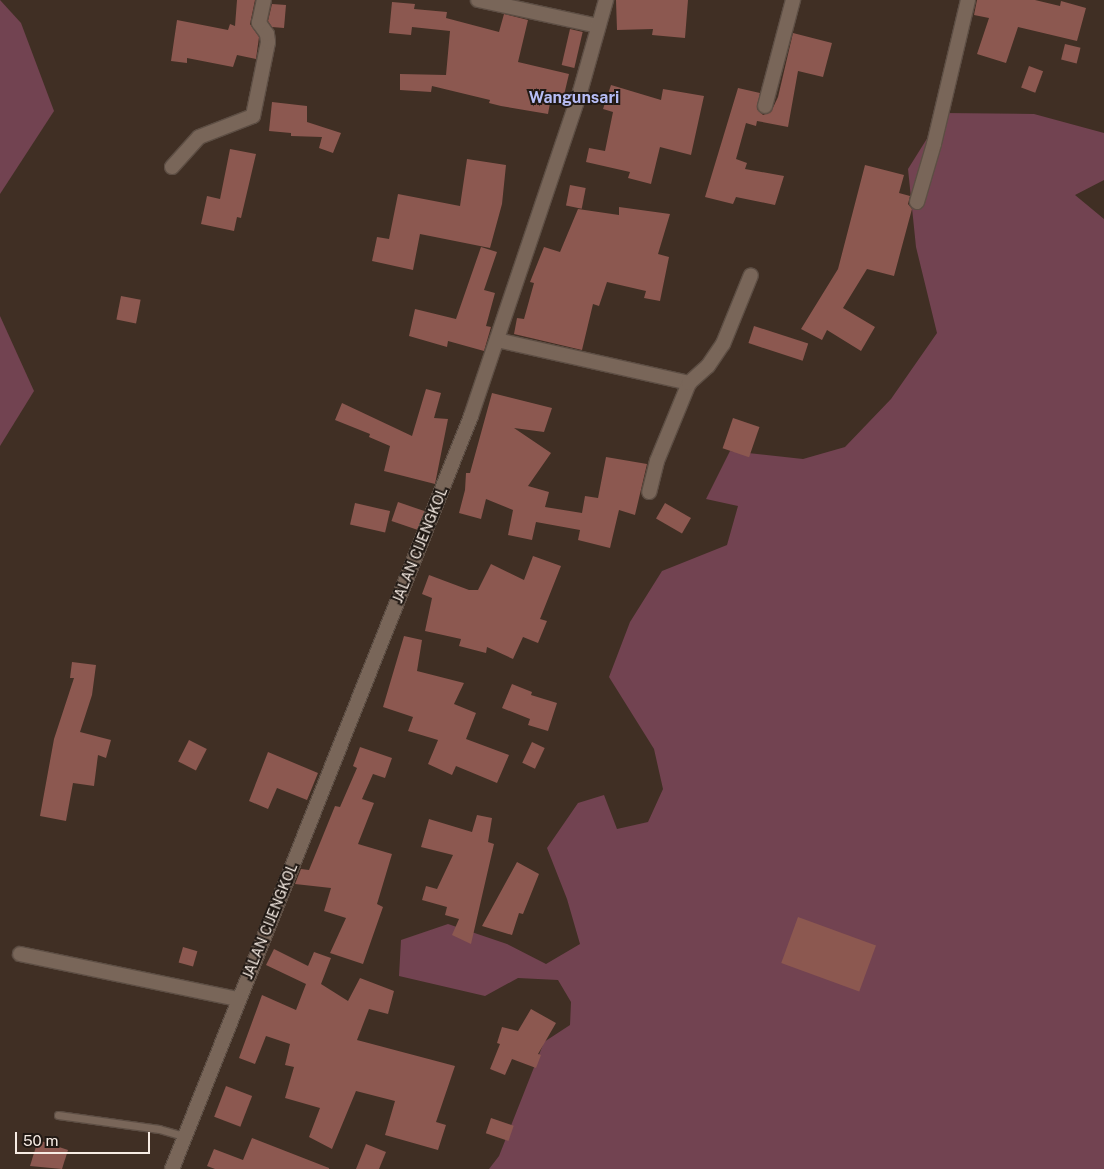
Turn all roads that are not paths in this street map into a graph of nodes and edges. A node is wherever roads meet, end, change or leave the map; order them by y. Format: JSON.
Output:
{"nodes":[{"id":1,"x":264,"y":0,"type":"edge"},
{"id":2,"x":478,"y":0,"type":"edge"},
{"id":3,"x":606,"y":0,"type":"edge"},
{"id":4,"x":792,"y":0,"type":"edge"},
{"id":5,"x":968,"y":0,"type":"edge"},
{"id":6,"x":598,"y":26,"type":"junction"},
{"id":7,"x":765,"y":106,"type":"dead end"},
{"id":8,"x":172,"y":166,"type":"dead end"},
{"id":9,"x":917,"y":202,"type":"dead end"},
{"id":10,"x":750,"y":275,"type":"dead end"},
{"id":11,"x":497,"y":340,"type":"junction"},
{"id":12,"x":688,"y":383,"type":"junction"},
{"id":13,"x":649,"y":492,"type":"dead end"},
{"id":14,"x":20,"y":954,"type":"dead end"},
{"id":15,"x":238,"y":999,"type":"junction"},
{"id":16,"x":58,"y":1115,"type":"dead end"},
{"id":17,"x":183,"y":1136,"type":"junction"},
{"id":18,"x":172,"y":1169,"type":"edge"}],
"edges":[{"from":1,"to":8,"type":"street"},
{"from":2,"to":6,"type":"street"},
{"from":3,"to":6,"type":"street","name":"JALAN CIJENGKOL"},
{"from":4,"to":7,"type":"street"},
{"from":5,"to":9,"type":"street"},
{"from":6,"to":11,"type":"street","name":"JALAN CIJENGKOL"},
{"from":10,"to":12,"type":"street"},
{"from":11,"to":12,"type":"street"},
{"from":11,"to":15,"type":"street","name":"JALAN CIJENGKOL"},
{"from":12,"to":13,"type":"street"},
{"from":14,"to":15,"type":"street"},
{"from":15,"to":17,"type":"street","name":"JALAN CIJENGKOL"},
{"from":16,"to":17,"type":"lane"},
{"from":17,"to":18,"type":"street","name":"JALAN CIJENGKOL"}]}
